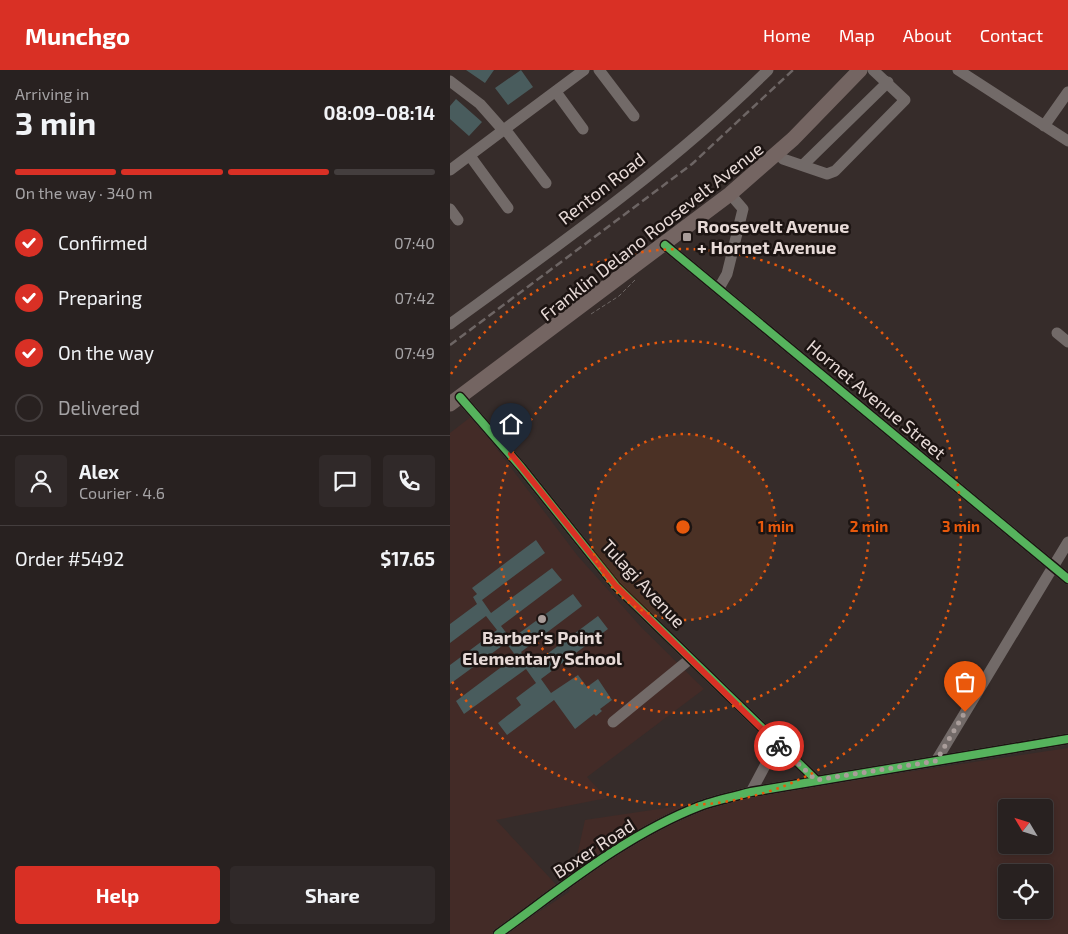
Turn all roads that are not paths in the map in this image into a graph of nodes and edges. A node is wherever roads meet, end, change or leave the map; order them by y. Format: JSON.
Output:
{"nodes":[{"id":1,"x":584,"y":70,"type":"edge"},
{"id":2,"x":599,"y":70,"type":"edge"},
{"id":3,"x":768,"y":70,"type":"edge"},
{"id":4,"x":860,"y":70,"type":"edge"},
{"id":5,"x":874,"y":70,"type":"edge"},
{"id":6,"x":958,"y":70,"type":"edge"},
{"id":7,"x":450,"y":81,"type":"edge"},
{"id":8,"x":888,"y":82,"type":"junction"},
{"id":9,"x":556,"y":92,"type":"junction"},
{"id":10,"x":1068,"y":92,"type":"edge"},
{"id":11,"x":634,"y":116,"type":"dead end"},
{"id":12,"x":1044,"y":126,"type":"junction"},
{"id":13,"x":504,"y":129,"type":"junction"},
{"id":14,"x":583,"y":129,"type":"dead end"},
{"id":15,"x":1068,"y":141,"type":"edge"},
{"id":16,"x":778,"y":153,"type":"junction"},
{"id":17,"x":470,"y":156,"type":"junction"},
{"id":18,"x":803,"y":165,"type":"junction"},
{"id":19,"x":450,"y":170,"type":"edge"},
{"id":20,"x":546,"y":182,"type":"dead end"},
{"id":21,"x":730,"y":194,"type":"junction"},
{"id":22,"x":508,"y":208,"type":"dead end"},
{"id":23,"x":450,"y":209,"type":"edge"},
{"id":24,"x":458,"y":220,"type":"dead end"},
{"id":25,"x":665,"y":245,"type":"junction"},
{"id":26,"x":719,"y":288,"type":"junction"},
{"id":27,"x":450,"y":324,"type":"edge"},
{"id":28,"x":1057,"y":333,"type":"dead end"},
{"id":29,"x":1068,"y":342,"type":"edge"},
{"id":30,"x":455,"y":401,"type":"edge"},
{"id":31,"x":1068,"y":542,"type":"edge"},
{"id":32,"x":1053,"y":566,"type":"junction"},
{"id":33,"x":1068,"y":579,"type":"edge"},
{"id":34,"x":690,"y":659,"type":"junction"},
{"id":35,"x":613,"y":722,"type":"dead end"},
{"id":36,"x":763,"y":730,"type":"junction"},
{"id":37,"x":1068,"y":738,"type":"edge"},
{"id":38,"x":936,"y":761,"type":"junction"},
{"id":39,"x":816,"y":780,"type":"junction"},
{"id":40,"x":752,"y":792,"type":"junction"},
{"id":41,"x":498,"y":934,"type":"edge"}],
"edges":[{"from":1,"to":9,"type":"street"},
{"from":2,"to":11,"type":"street"},
{"from":3,"to":27,"type":"street","name":"Renton Road"},
{"from":4,"to":16,"type":"main road","name":"Franklin Delano Roosevelt Avenue"},
{"from":5,"to":8,"type":"street"},
{"from":6,"to":12,"type":"street"},
{"from":7,"to":13,"type":"street"},
{"from":8,"to":18,"type":"street"},
{"from":8,"to":18,"type":"street"},
{"from":9,"to":13,"type":"street"},
{"from":9,"to":14,"type":"street"},
{"from":10,"to":12,"type":"street"},
{"from":12,"to":15,"type":"street"},
{"from":13,"to":17,"type":"street"},
{"from":13,"to":20,"type":"street"},
{"from":16,"to":18,"type":"street"},
{"from":16,"to":21,"type":"main road","name":"Franklin Delano Roosevelt Avenue"},
{"from":17,"to":19,"type":"street"},
{"from":17,"to":22,"type":"street"},
{"from":21,"to":25,"type":"main road","name":"Franklin Delano Roosevelt Avenue"},
{"from":21,"to":26,"type":"street"},
{"from":23,"to":24,"type":"street"},
{"from":25,"to":26,"type":"street","name":"Hornet Avenue Street"},
{"from":25,"to":30,"type":"main road","name":"Franklin Delano Roosevelt Avenue"},
{"from":26,"to":32,"type":"street","name":"Hornet Avenue Street"},
{"from":28,"to":29,"type":"street"},
{"from":30,"to":34,"type":"street","name":"Tulagi Avenue"},
{"from":31,"to":32,"type":"street"},
{"from":32,"to":33,"type":"street","name":"Hornet Avenue Street"},
{"from":32,"to":38,"type":"street"},
{"from":34,"to":35,"type":"street"},
{"from":34,"to":36,"type":"street","name":"Tulagi Avenue"},
{"from":36,"to":39,"type":"street","name":"Tulagi Avenue"},
{"from":36,"to":40,"type":"street"},
{"from":37,"to":38,"type":"street","name":"Boxer Road"},
{"from":38,"to":39,"type":"street","name":"Boxer Road"},
{"from":39,"to":40,"type":"street","name":"Boxer Road"},
{"from":40,"to":41,"type":"street","name":"Boxer Road"}]}
